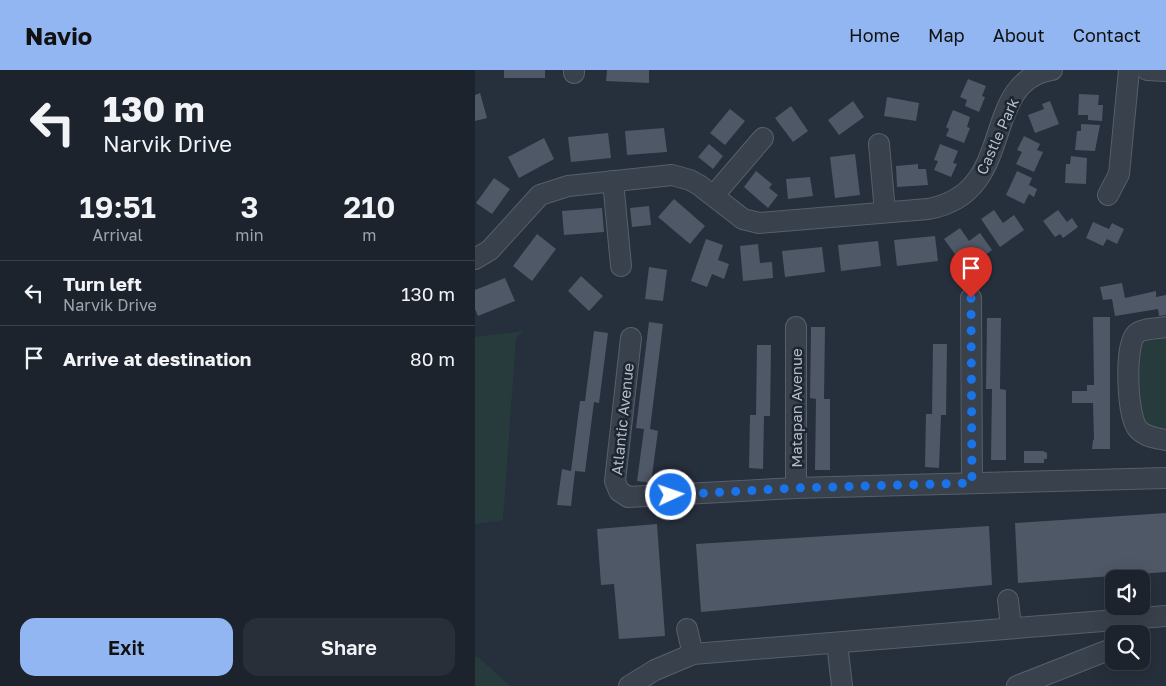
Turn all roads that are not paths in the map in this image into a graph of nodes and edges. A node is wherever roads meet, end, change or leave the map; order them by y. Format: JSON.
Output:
{"nodes":[{"id":1,"x":1052,"y":70,"type":"edge"},
{"id":2,"x":1129,"y":70,"type":"edge"},
{"id":3,"x":1147,"y":70,"type":"edge"},
{"id":4,"x":1166,"y":71,"type":"edge"},
{"id":5,"x":763,"y":138,"type":"dead end"},
{"id":6,"x":879,"y":144,"type":"dead end"},
{"id":7,"x":613,"y":181,"type":"junction"},
{"id":8,"x":1108,"y":195,"type":"dead end"},
{"id":9,"x":714,"y":196,"type":"junction"},
{"id":10,"x":885,"y":212,"type":"junction"},
{"id":11,"x":475,"y":259,"type":"edge"},
{"id":12,"x":621,"y":266,"type":"dead end"},
{"id":13,"x":971,"y":298,"type":"dead end"},
{"id":14,"x":796,"y":328,"type":"dead end"},
{"id":15,"x":1166,"y":328,"type":"edge"},
{"id":16,"x":631,"y":338,"type":"dead end"},
{"id":17,"x":1166,"y":440,"type":"edge"},
{"id":18,"x":1166,"y":478,"type":"edge"},
{"id":19,"x":972,"y":483,"type":"junction"},
{"id":20,"x":796,"y":488,"type":"junction"},
{"id":21,"x":1008,"y":600,"type":"dead end"},
{"id":22,"x":1166,"y":616,"type":"edge"},
{"id":23,"x":1011,"y":627,"type":"junction"},
{"id":24,"x":687,"y":629,"type":"dead end"},
{"id":25,"x":837,"y":642,"type":"junction"},
{"id":26,"x":1105,"y":651,"type":"edge"},
{"id":27,"x":693,"y":654,"type":"junction"},
{"id":28,"x":629,"y":686,"type":"edge"},
{"id":29,"x":842,"y":686,"type":"edge"},
{"id":30,"x":1017,"y":686,"type":"edge"}],
"edges":[{"from":1,"to":10,"type":"street","name":"Castle Park"},
{"from":2,"to":8,"type":"street"},
{"from":3,"to":4,"type":"street"},
{"from":5,"to":9,"type":"street"},
{"from":6,"to":10,"type":"street"},
{"from":7,"to":9,"type":"street","name":"Castle Park"},
{"from":7,"to":11,"type":"street","name":"Castle Park"},
{"from":7,"to":12,"type":"street"},
{"from":9,"to":10,"type":"street","name":"Castle Park"},
{"from":13,"to":19,"type":"street"},
{"from":14,"to":20,"type":"street","name":"Matapan Avenue"},
{"from":15,"to":17,"type":"street"},
{"from":16,"to":20,"type":"street","name":"Atlantic Avenue"},
{"from":18,"to":19,"type":"street"},
{"from":19,"to":20,"type":"street"},
{"from":21,"to":23,"type":"street"},
{"from":22,"to":23,"type":"street"},
{"from":23,"to":25,"type":"street"},
{"from":24,"to":27,"type":"street"},
{"from":25,"to":27,"type":"street"},
{"from":25,"to":29,"type":"street"},
{"from":26,"to":30,"type":"street"},
{"from":27,"to":28,"type":"street"}]}
